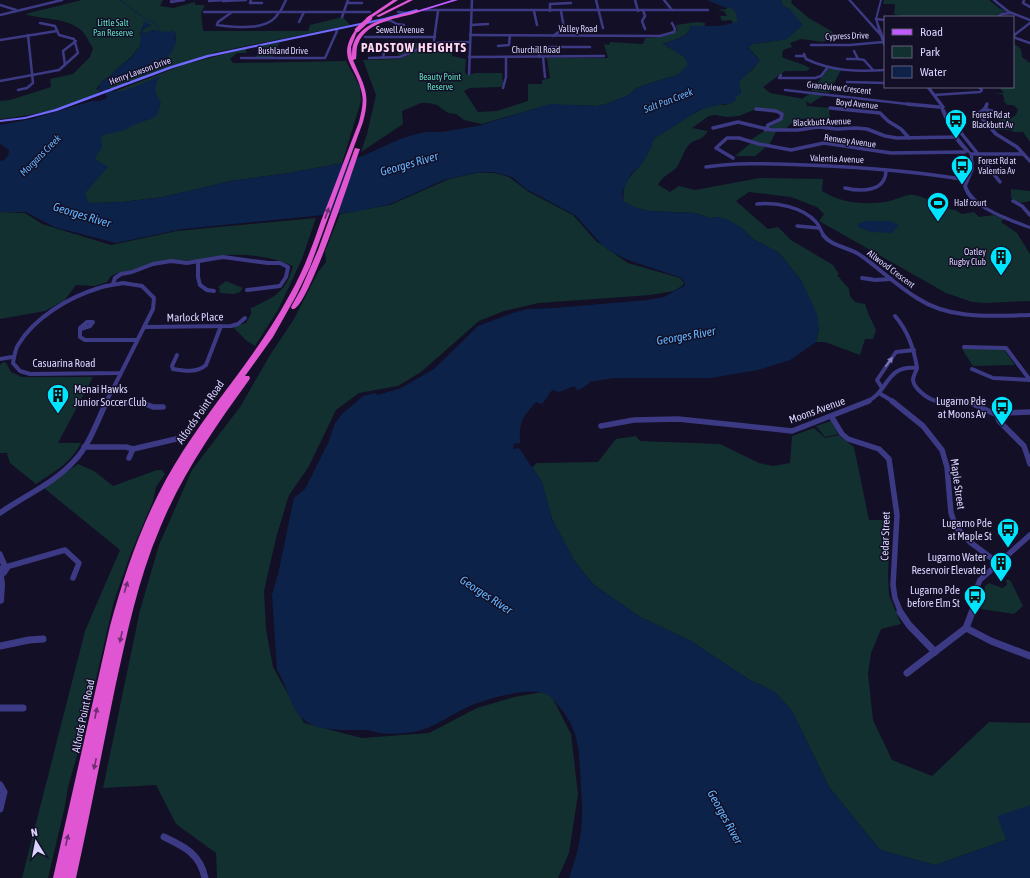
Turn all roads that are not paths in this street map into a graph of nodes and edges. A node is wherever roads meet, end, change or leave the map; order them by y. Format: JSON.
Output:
{"nodes":[{"id":1,"x":62,"y":0,"type":"edge"},
{"id":2,"x":172,"y":0,"type":"edge"},
{"id":3,"x":184,"y":0,"type":"edge"},
{"id":4,"x":246,"y":0,"type":"edge"},
{"id":5,"x":251,"y":0,"type":"edge"},
{"id":6,"x":286,"y":0,"type":"edge"},
{"id":7,"x":396,"y":0,"type":"edge"},
{"id":8,"x":401,"y":0,"type":"edge"},
{"id":9,"x":405,"y":0,"type":"edge"},
{"id":10,"x":411,"y":0,"type":"edge"},
{"id":11,"x":450,"y":0,"type":"edge"},
{"id":12,"x":456,"y":0,"type":"edge"},
{"id":13,"x":472,"y":0,"type":"edge"},
{"id":14,"x":596,"y":0,"type":"edge"},
{"id":15,"x":635,"y":0,"type":"edge"},
{"id":16,"x":664,"y":0,"type":"edge"},
{"id":17,"x":849,"y":0,"type":"edge"},
{"id":18,"x":881,"y":0,"type":"edge"},
{"id":19,"x":994,"y":0,"type":"edge"},
{"id":20,"x":209,"y":1,"type":"dead end"},
{"id":21,"x":224,"y":1,"type":"edge"},
{"id":22,"x":1022,"y":1,"type":"edge"},
{"id":23,"x":348,"y":2,"type":"edge"},
{"id":24,"x":262,"y":3,"type":"dead end"},
{"id":25,"x":362,"y":3,"type":"dead end"},
{"id":26,"x":571,"y":3,"type":"dead end"},
{"id":27,"x":0,"y":5,"type":"edge"},
{"id":28,"x":1030,"y":7,"type":"edge"},
{"id":29,"x":16,"y":10,"type":"junction"},
{"id":30,"x":419,"y":10,"type":"junction"},
{"id":31,"x":638,"y":10,"type":"junction"},
{"id":32,"x":643,"y":10,"type":"junction"},
{"id":33,"x":672,"y":10,"type":"junction"},
{"id":34,"x":708,"y":10,"type":"dead end"},
{"id":35,"x":438,"y":11,"type":"junction"},
{"id":36,"x":472,"y":11,"type":"junction"},
{"id":37,"x":534,"y":11,"type":"junction"},
{"id":38,"x":550,"y":11,"type":"junction"},
{"id":39,"x":561,"y":11,"type":"junction"},
{"id":40,"x":599,"y":11,"type":"junction"},
{"id":41,"x":204,"y":12,"type":"dead end"},
{"id":42,"x":216,"y":12,"type":"junction"},
{"id":43,"x":232,"y":12,"type":"junction"},
{"id":44,"x":279,"y":12,"type":"junction"},
{"id":45,"x":304,"y":12,"type":"junction"},
{"id":46,"x":344,"y":12,"type":"junction"},
{"id":47,"x":370,"y":12,"type":"dead end"},
{"id":48,"x":398,"y":12,"type":"dead end"},
{"id":49,"x":407,"y":13,"type":"junction"},
{"id":50,"x":1012,"y":13,"type":"junction"},
{"id":51,"x":0,"y":15,"type":"edge"},
{"id":52,"x":342,"y":16,"type":"dead end"},
{"id":53,"x":377,"y":16,"type":"junction"},
{"id":54,"x":999,"y":16,"type":"edge"},
{"id":55,"x":387,"y":20,"type":"junction"},
{"id":56,"x":884,"y":20,"type":"edge"},
{"id":57,"x":368,"y":21,"type":"junction"},
{"id":58,"x":1030,"y":21,"type":"edge"},
{"id":59,"x":299,"y":22,"type":"dead end"},
{"id":60,"x":40,"y":23,"type":"dead end"},
{"id":61,"x":672,"y":23,"type":"dead end"},
{"id":62,"x":488,"y":24,"type":"dead end"},
{"id":63,"x":875,"y":24,"type":"junction"},
{"id":64,"x":404,"y":25,"type":"dead end"},
{"id":65,"x":471,"y":25,"type":"junction"},
{"id":66,"x":537,"y":25,"type":"dead end"},
{"id":67,"x":604,"y":28,"type":"dead end"},
{"id":68,"x":1023,"y":28,"type":"junction"},
{"id":69,"x":336,"y":29,"type":"junction"},
{"id":70,"x":645,"y":29,"type":"dead end"},
{"id":71,"x":360,"y":30,"type":"junction"},
{"id":72,"x":1030,"y":30,"type":"edge"},
{"id":73,"x":57,"y":31,"type":"junction"},
{"id":74,"x":470,"y":34,"type":"junction"},
{"id":75,"x":28,"y":35,"type":"junction"},
{"id":76,"x":510,"y":35,"type":"junction"},
{"id":77,"x":605,"y":35,"type":"junction"},
{"id":78,"x":553,"y":36,"type":"junction"},
{"id":79,"x":882,"y":36,"type":"junction"},
{"id":80,"x":1014,"y":36,"type":"edge"},
{"id":81,"x":367,"y":37,"type":"joint"},
{"id":82,"x":435,"y":37,"type":"junction"},
{"id":83,"x":1014,"y":37,"type":"edge"},
{"id":84,"x":0,"y":40,"type":"edge"},
{"id":85,"x":76,"y":40,"type":"junction"},
{"id":86,"x":606,"y":41,"type":"dead end"},
{"id":87,"x":470,"y":42,"type":"junction"},
{"id":88,"x":1030,"y":42,"type":"edge"},
{"id":89,"x":434,"y":43,"type":"junction"},
{"id":90,"x":884,"y":43,"type":"edge"},
{"id":91,"x":811,"y":44,"type":"dead end"},
{"id":92,"x":498,"y":46,"type":"dead end"},
{"id":93,"x":590,"y":47,"type":"dead end"},
{"id":94,"x":376,"y":48,"type":"dead end"},
{"id":95,"x":854,"y":51,"type":"dead end"},
{"id":96,"x":604,"y":56,"type":"dead end"},
{"id":97,"x":796,"y":56,"type":"dead end"},
{"id":98,"x":383,"y":57,"type":"junction"},
{"id":99,"x":469,"y":57,"type":"junction"},
{"id":100,"x":506,"y":57,"type":"junction"},
{"id":101,"x":541,"y":57,"type":"junction"},
{"id":102,"x":241,"y":58,"type":"dead end"},
{"id":103,"x":369,"y":58,"type":"dead end"},
{"id":104,"x":847,"y":59,"type":"dead end"},
{"id":105,"x":858,"y":59,"type":"junction"},
{"id":106,"x":66,"y":65,"type":"junction"},
{"id":107,"x":828,"y":67,"type":"junction"},
{"id":108,"x":873,"y":70,"type":"junction"},
{"id":109,"x":884,"y":70,"type":"edge"},
{"id":110,"x":469,"y":74,"type":"dead end"},
{"id":111,"x":32,"y":75,"type":"junction"},
{"id":112,"x":545,"y":77,"type":"dead end"},
{"id":113,"x":774,"y":80,"type":"dead end"},
{"id":114,"x":0,"y":81,"type":"edge"},
{"id":115,"x":847,"y":82,"type":"dead end"},
{"id":116,"x":884,"y":83,"type":"edge"},
{"id":117,"x":503,"y":88,"type":"dead end"},
{"id":118,"x":928,"y":88,"type":"edge"},
{"id":119,"x":980,"y":88,"type":"edge"},
{"id":120,"x":18,"y":90,"type":"dead end"},
{"id":121,"x":785,"y":90,"type":"dead end"},
{"id":122,"x":982,"y":91,"type":"junction"},
{"id":123,"x":987,"y":93,"type":"dead end"},
{"id":124,"x":934,"y":95,"type":"junction"},
{"id":125,"x":987,"y":104,"type":"dead end"},
{"id":126,"x":941,"y":107,"type":"junction"},
{"id":127,"x":830,"y":108,"type":"dead end"},
{"id":128,"x":756,"y":109,"type":"dead end"},
{"id":129,"x":984,"y":109,"type":"junction"},
{"id":130,"x":995,"y":112,"type":"dead end"},
{"id":131,"x":883,"y":114,"type":"junction"},
{"id":132,"x":891,"y":114,"type":"dead end"},
{"id":133,"x":0,"y":121,"type":"edge"},
{"id":134,"x":954,"y":124,"type":"dead end"},
{"id":135,"x":713,"y":128,"type":"dead end"},
{"id":136,"x":766,"y":130,"type":"junction"},
{"id":137,"x":957,"y":136,"type":"junction"},
{"id":138,"x":909,"y":138,"type":"junction"},
{"id":139,"x":356,"y":145,"type":"junction"},
{"id":140,"x":968,"y":154,"type":"junction"},
{"id":141,"x":978,"y":154,"type":"junction"},
{"id":142,"x":1023,"y":154,"type":"junction"},
{"id":143,"x":733,"y":158,"type":"dead end"},
{"id":144,"x":1030,"y":161,"type":"edge"},
{"id":145,"x":706,"y":167,"type":"dead end"},
{"id":146,"x":886,"y":170,"type":"junction"},
{"id":147,"x":967,"y":180,"type":"junction"},
{"id":148,"x":1000,"y":182,"type":"dead end"},
{"id":149,"x":845,"y":188,"type":"dead end"},
{"id":150,"x":1013,"y":201,"type":"dead end"},
{"id":151,"x":757,"y":204,"type":"dead end"},
{"id":152,"x":1028,"y":210,"type":"edge"},
{"id":153,"x":1030,"y":215,"type":"edge"},
{"id":154,"x":797,"y":226,"type":"dead end"},
{"id":155,"x":819,"y":228,"type":"junction"},
{"id":156,"x":1030,"y":229,"type":"edge"},
{"id":157,"x":832,"y":242,"type":"junction"},
{"id":158,"x":826,"y":246,"type":"dead end"},
{"id":159,"x":317,"y":250,"type":"junction"},
{"id":160,"x":198,"y":261,"type":"junction"},
{"id":161,"x":862,"y":278,"type":"dead end"},
{"id":162,"x":891,"y":279,"type":"junction"},
{"id":163,"x":113,"y":284,"type":"junction"},
{"id":164,"x":247,"y":290,"type":"dead end"},
{"id":165,"x":214,"y":291,"type":"dead end"},
{"id":166,"x":895,"y":316,"type":"dead end"},
{"id":167,"x":1030,"y":316,"type":"edge"},
{"id":168,"x":245,"y":318,"type":"dead end"},
{"id":169,"x":221,"y":326,"type":"junction"},
{"id":170,"x":144,"y":327,"type":"junction"},
{"id":171,"x":81,"y":329,"type":"dead end"},
{"id":172,"x":137,"y":340,"type":"junction"},
{"id":173,"x":964,"y":347,"type":"dead end"},
{"id":174,"x":914,"y":350,"type":"junction"},
{"id":175,"x":177,"y":354,"type":"dead end"},
{"id":176,"x":12,"y":357,"type":"junction"},
{"id":177,"x":0,"y":359,"type":"edge"},
{"id":178,"x":917,"y":368,"type":"junction"},
{"id":179,"x":972,"y":369,"type":"dead end"},
{"id":180,"x":121,"y":374,"type":"junction"},
{"id":181,"x":1030,"y":380,"type":"edge"},
{"id":182,"x":881,"y":390,"type":"junction"},
{"id":183,"x":106,"y":403,"type":"junction"},
{"id":184,"x":163,"y":407,"type":"dead end"},
{"id":185,"x":1030,"y":412,"type":"edge"},
{"id":186,"x":831,"y":416,"type":"junction"},
{"id":187,"x":997,"y":416,"type":"junction"},
{"id":188,"x":601,"y":426,"type":"dead end"},
{"id":189,"x":176,"y":439,"type":"dead end"},
{"id":190,"x":84,"y":447,"type":"junction"},
{"id":191,"x":133,"y":449,"type":"junction"},
{"id":192,"x":1029,"y":456,"type":"edge"},
{"id":193,"x":129,"y":458,"type":"dead end"},
{"id":194,"x":1030,"y":464,"type":"edge"},
{"id":195,"x":0,"y":513,"type":"edge"},
{"id":196,"x":1030,"y":535,"type":"edge"},
{"id":197,"x":1,"y":556,"type":"edge"},
{"id":198,"x":998,"y":563,"type":"junction"},
{"id":199,"x":3,"y":570,"type":"edge"},
{"id":200,"x":73,"y":578,"type":"dead end"},
{"id":201,"x":0,"y":601,"type":"edge"},
{"id":202,"x":966,"y":628,"type":"junction"},
{"id":203,"x":42,"y":640,"type":"dead end"},
{"id":204,"x":0,"y":646,"type":"edge"},
{"id":205,"x":935,"y":652,"type":"junction"},
{"id":206,"x":1030,"y":656,"type":"edge"},
{"id":207,"x":907,"y":673,"type":"dead end"},
{"id":208,"x":0,"y":708,"type":"edge"},
{"id":209,"x":23,"y":708,"type":"dead end"},
{"id":210,"x":0,"y":785,"type":"edge"},
{"id":211,"x":0,"y":809,"type":"edge"},
{"id":212,"x":164,"y":836,"type":"dead end"},
{"id":213,"x":58,"y":878,"type":"edge"},
{"id":214,"x":70,"y":878,"type":"edge"},
{"id":215,"x":205,"y":878,"type":"edge"}],
"edges":[{"from":1,"to":29,"type":"street"},
{"from":2,"to":3,"type":"street"},
{"from":4,"to":21,"type":"street"},
{"from":5,"to":24,"type":"street"},
{"from":6,"to":44,"type":"street"},
{"from":7,"to":57,"type":"highway"},
{"from":8,"to":57,"type":"highway","name":"Alfords Point Road"},
{"from":9,"to":53,"type":"highway","name":"Alfords Point Road"},
{"from":10,"to":53,"type":"highway"},
{"from":11,"to":30,"type":"main road","name":"Henry Lawson Drive"},
{"from":12,"to":30,"type":"main road","name":"Henry Lawson Drive"},
{"from":13,"to":36,"type":"street"},
{"from":14,"to":40,"type":"street"},
{"from":15,"to":31,"type":"street"},
{"from":16,"to":33,"type":"street"},
{"from":17,"to":63,"type":"street"},
{"from":18,"to":63,"type":"street"},
{"from":19,"to":50,"type":"street"},
{"from":20,"to":21,"type":"street"},
{"from":21,"to":42,"type":"street"},
{"from":22,"to":28,"type":"street"},
{"from":23,"to":25,"type":"street"},
{"from":23,"to":46,"type":"street"},
{"from":26,"to":38,"type":"street"},
{"from":27,"to":29,"type":"street"},
{"from":29,"to":51,"type":"street"},
{"from":30,"to":35,"type":"street"},
{"from":30,"to":49,"type":"main road","name":"Henry Lawson Drive"},
{"from":30,"to":55,"type":"highway"},
{"from":30,"to":57,"type":"main road","name":"Henry Lawson Drive"},
{"from":31,"to":32,"type":"street"},
{"from":31,"to":40,"type":"street"},
{"from":32,"to":33,"type":"street"},
{"from":32,"to":70,"type":"street"},
{"from":33,"to":34,"type":"street"},
{"from":35,"to":36,"type":"street"},
{"from":35,"to":82,"type":"street"},
{"from":36,"to":37,"type":"street"},
{"from":36,"to":65,"type":"street"},
{"from":37,"to":38,"type":"street"},
{"from":37,"to":66,"type":"street"},
{"from":38,"to":39,"type":"street"},
{"from":39,"to":40,"type":"street"},
{"from":39,"to":78,"type":"street"},
{"from":40,"to":67,"type":"street"},
{"from":41,"to":42,"type":"street"},
{"from":42,"to":43,"type":"street"},
{"from":43,"to":44,"type":"street"},
{"from":43,"to":44,"type":"street"},
{"from":44,"to":45,"type":"street"},
{"from":45,"to":46,"type":"street"},
{"from":45,"to":59,"type":"street"},
{"from":46,"to":47,"type":"street"},
{"from":46,"to":52,"type":"street"},
{"from":48,"to":49,"type":"street"},
{"from":49,"to":69,"type":"main road","name":"Henry Lawson Drive"},
{"from":50,"to":54,"type":"street"},
{"from":50,"to":58,"type":"street"},
{"from":53,"to":57,"type":"highway","name":"Alfords Point Road","bridge":true},
{"from":55,"to":57,"type":"street"},
{"from":55,"to":64,"type":"street"},
{"from":55,"to":71,"type":"highway"},
{"from":56,"to":63,"type":"street"},
{"from":57,"to":69,"type":"main road","name":"Henry Lawson Drive"},
{"from":57,"to":71,"type":"highway","bridge":true},
{"from":57,"to":71,"type":"highway","name":"Alfords Point Road","bridge":true},
{"from":58,"to":68,"type":"street"},
{"from":60,"to":73,"type":"street"},
{"from":61,"to":77,"type":"street","name":"Valley Road"},
{"from":62,"to":65,"type":"street"},
{"from":63,"to":79,"type":"street"},
{"from":63,"to":79,"type":"street"},
{"from":65,"to":74,"type":"street"},
{"from":68,"to":72,"type":"street"},
{"from":68,"to":80,"type":"street"},
{"from":69,"to":102,"type":"street","name":"Bushland Drive"},
{"from":69,"to":133,"type":"main road","name":"Henry Lawson Drive"},
{"from":71,"to":81,"type":"highway"},
{"from":71,"to":139,"type":"highway","name":"Alfords Point Road"},
{"from":71,"to":139,"type":"highway","name":"Alfords Point Road"},
{"from":73,"to":75,"type":"street"},
{"from":73,"to":85,"type":"street"},
{"from":74,"to":76,"type":"street","name":"Valley Road"},
{"from":74,"to":87,"type":"street"},
{"from":75,"to":84,"type":"street"},
{"from":75,"to":111,"type":"street"},
{"from":76,"to":78,"type":"street","name":"Valley Road"},
{"from":76,"to":92,"type":"street"},
{"from":77,"to":78,"type":"street","name":"Valley Road"},
{"from":77,"to":86,"type":"street"},
{"from":79,"to":90,"type":"street"},
{"from":81,"to":82,"type":"street","name":"Sewell Avenue"},
{"from":82,"to":89,"type":"street"},
{"from":83,"to":88,"type":"street"},
{"from":85,"to":106,"type":"street"},
{"from":85,"to":106,"type":"street"},
{"from":87,"to":89,"type":"street"},
{"from":87,"to":99,"type":"street"},
{"from":89,"to":98,"type":"street"},
{"from":90,"to":91,"type":"street","name":"Cypress Drive"},
{"from":93,"to":101,"type":"street"},
{"from":94,"to":98,"type":"street"},
{"from":95,"to":105,"type":"street"},
{"from":96,"to":101,"type":"street","name":"Churchill Road"},
{"from":97,"to":107,"type":"street"},
{"from":98,"to":103,"type":"street"},
{"from":99,"to":100,"type":"street","name":"Churchill Road"},
{"from":99,"to":110,"type":"street"},
{"from":100,"to":101,"type":"street","name":"Churchill Road"},
{"from":100,"to":117,"type":"street"},
{"from":101,"to":112,"type":"street"},
{"from":104,"to":105,"type":"street"},
{"from":105,"to":108,"type":"street"},
{"from":106,"to":111,"type":"street"},
{"from":107,"to":108,"type":"street"},
{"from":107,"to":113,"type":"street"},
{"from":108,"to":109,"type":"street"},
{"from":111,"to":114,"type":"street"},
{"from":111,"to":120,"type":"street"},
{"from":115,"to":116,"type":"street"},
{"from":118,"to":124,"type":"street"},
{"from":119,"to":122,"type":"street"},
{"from":121,"to":126,"type":"street","name":"Grandview Crescent"},
{"from":122,"to":123,"type":"street"},
{"from":122,"to":124,"type":"street"},
{"from":124,"to":126,"type":"street"},
{"from":125,"to":129,"type":"street"},
{"from":126,"to":137,"type":"street"},
{"from":127,"to":131,"type":"street","name":"Boyd Avenue"},
{"from":128,"to":136,"type":"street"},
{"from":129,"to":130,"type":"street"},
{"from":129,"to":142,"type":"street"},
{"from":131,"to":132,"type":"street","name":"Boyd Avenue"},
{"from":131,"to":138,"type":"street","name":"Boyd Avenue"},
{"from":134,"to":141,"type":"street"},
{"from":135,"to":136,"type":"street","name":"Blackbutt Avenue"},
{"from":136,"to":138,"type":"street","name":"Blackbutt Avenue"},
{"from":137,"to":138,"type":"street","name":"Blackbutt Avenue"},
{"from":137,"to":140,"type":"street"},
{"from":139,"to":159,"type":"highway","name":"Alfords Point Road"},
{"from":140,"to":141,"type":"street"},
{"from":140,"to":143,"type":"street","name":"Renway Avenue"},
{"from":140,"to":147,"type":"street"},
{"from":141,"to":142,"type":"street"},
{"from":141,"to":148,"type":"street"},
{"from":142,"to":144,"type":"street"},
{"from":145,"to":146,"type":"street","name":"Valentia Avenue"},
{"from":146,"to":147,"type":"street","name":"Valentia Avenue"},
{"from":146,"to":149,"type":"street"},
{"from":147,"to":156,"type":"street"},
{"from":150,"to":152,"type":"street"},
{"from":151,"to":155,"type":"street","name":"Allwood Crescent"},
{"from":152,"to":153,"type":"street"},
{"from":154,"to":155,"type":"street"},
{"from":155,"to":157,"type":"street","name":"Allwood Crescent"},
{"from":157,"to":158,"type":"street"},
{"from":157,"to":162,"type":"street","name":"Allwood Crescent"},
{"from":213,"to":159,"type":"highway","name":"Alfords Point Road","one_way":true},
{"from":159,"to":214,"type":"highway","name":"Alfords Point Road","one_way":true},
{"from":160,"to":163,"type":"street"},
{"from":160,"to":164,"type":"street"},
{"from":160,"to":165,"type":"street"},
{"from":161,"to":162,"type":"street"},
{"from":162,"to":167,"type":"street","name":"Allwood Crescent"},
{"from":163,"to":170,"type":"street"},
{"from":163,"to":176,"type":"street"},
{"from":166,"to":174,"type":"street"},
{"from":168,"to":169,"type":"street","name":"Marlock Place"},
{"from":169,"to":170,"type":"street","name":"Marlock Place"},
{"from":169,"to":175,"type":"street"},
{"from":170,"to":172,"type":"street"},
{"from":171,"to":172,"type":"street"},
{"from":172,"to":180,"type":"street"},
{"from":173,"to":181,"type":"street"},
{"from":174,"to":178,"type":"street"},
{"from":182,"to":174,"type":"street","one_way":true},
{"from":176,"to":177,"type":"street"},
{"from":176,"to":180,"type":"street","name":"Casuarina Road"},
{"from":178,"to":182,"type":"street","name":"Moons Avenue"},
{"from":178,"to":187,"type":"street"},
{"from":179,"to":181,"type":"street"},
{"from":180,"to":183,"type":"street"},
{"from":182,"to":186,"type":"street","name":"Moons Avenue"},
{"from":182,"to":198,"type":"street","name":"Maple Street"},
{"from":183,"to":184,"type":"street"},
{"from":183,"to":190,"type":"street"},
{"from":185,"to":187,"type":"street"},
{"from":186,"to":188,"type":"street","name":"Moons Avenue"},
{"from":186,"to":205,"type":"street","name":"Cedar Street"},
{"from":187,"to":192,"type":"street"},
{"from":189,"to":191,"type":"street"},
{"from":190,"to":191,"type":"street"},
{"from":190,"to":195,"type":"street"},
{"from":191,"to":193,"type":"street"},
{"from":192,"to":194,"type":"street"},
{"from":196,"to":198,"type":"street"},
{"from":197,"to":199,"type":"street"},
{"from":198,"to":202,"type":"street"},
{"from":199,"to":200,"type":"street"},
{"from":199,"to":201,"type":"street"},
{"from":202,"to":205,"type":"street"},
{"from":202,"to":206,"type":"street"},
{"from":203,"to":204,"type":"street"},
{"from":205,"to":207,"type":"street"},
{"from":208,"to":209,"type":"street"},
{"from":210,"to":211,"type":"street"},
{"from":212,"to":215,"type":"street"}]}
